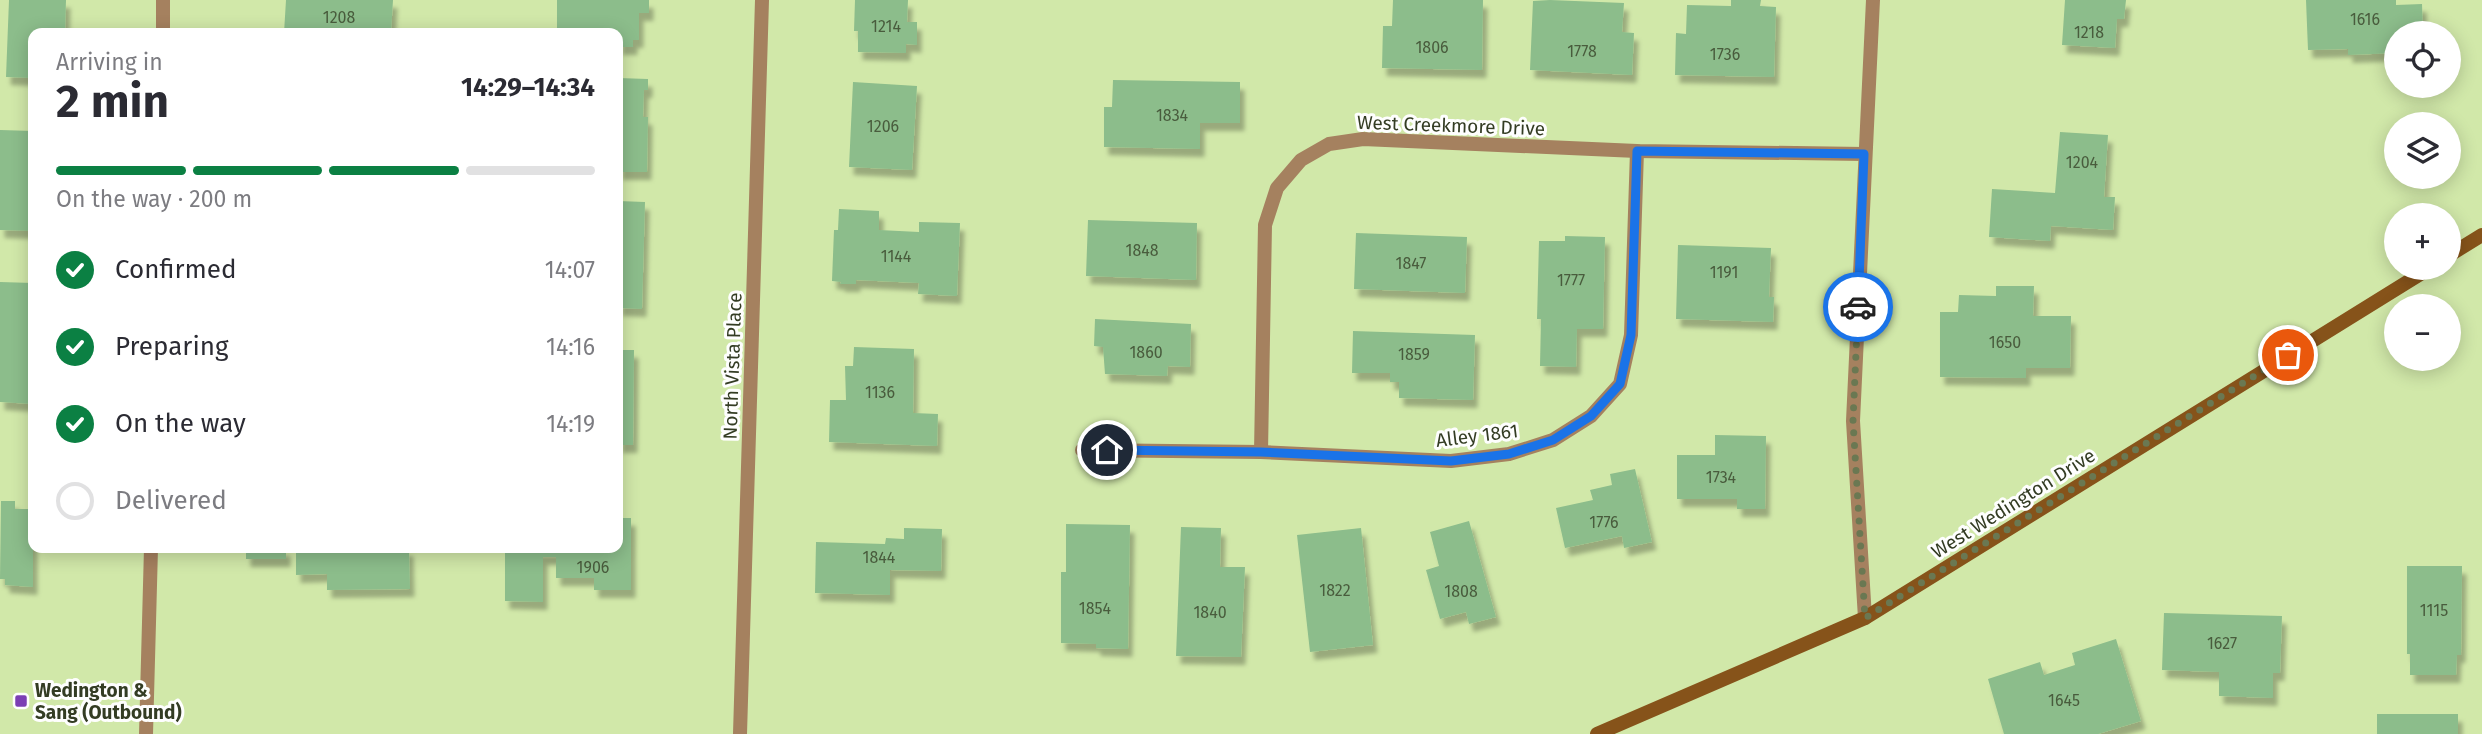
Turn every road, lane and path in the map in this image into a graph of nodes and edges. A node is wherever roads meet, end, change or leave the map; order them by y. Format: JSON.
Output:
{"nodes":[{"id":1,"x":163,"y":0,"type":"edge"},
{"id":2,"x":762,"y":0,"type":"edge"},
{"id":3,"x":1873,"y":0,"type":"edge"},
{"id":4,"x":163,"y":28,"type":"edge"},
{"id":5,"x":1637,"y":151,"type":"junction"},
{"id":6,"x":1864,"y":154,"type":"junction"},
{"id":7,"x":2482,"y":235,"type":"edge"},
{"id":8,"x":2461,"y":248,"type":"edge"},
{"id":9,"x":2411,"y":280,"type":"edge"},
{"id":10,"x":1082,"y":450,"type":"dead end"},
{"id":11,"x":1261,"y":452,"type":"junction"},
{"id":12,"x":151,"y":553,"type":"edge"},
{"id":13,"x":1865,"y":618,"type":"junction"},
{"id":14,"x":146,"y":734,"type":"edge"},
{"id":15,"x":740,"y":734,"type":"edge"},
{"id":16,"x":1597,"y":734,"type":"edge"}],
"edges":[{"from":1,"to":4,"type":"street"},
{"from":2,"to":15,"type":"street","name":"North Vista Place"},
{"from":3,"to":6,"type":"street"},
{"from":5,"to":6,"type":"street","name":"West Creekmore Drive"},
{"from":5,"to":11,"type":"street","name":"Alley 1861"},
{"from":5,"to":11,"type":"street","name":"West Creekmore Drive"},
{"from":6,"to":13,"type":"street"},
{"from":7,"to":8,"type":"main road"},
{"from":9,"to":13,"type":"main road","name":"West Wedington Drive"},
{"from":10,"to":11,"type":"street","name":"Alley 1861"},
{"from":12,"to":14,"type":"street"},
{"from":13,"to":16,"type":"main road","name":"West Wedington Drive"}]}
